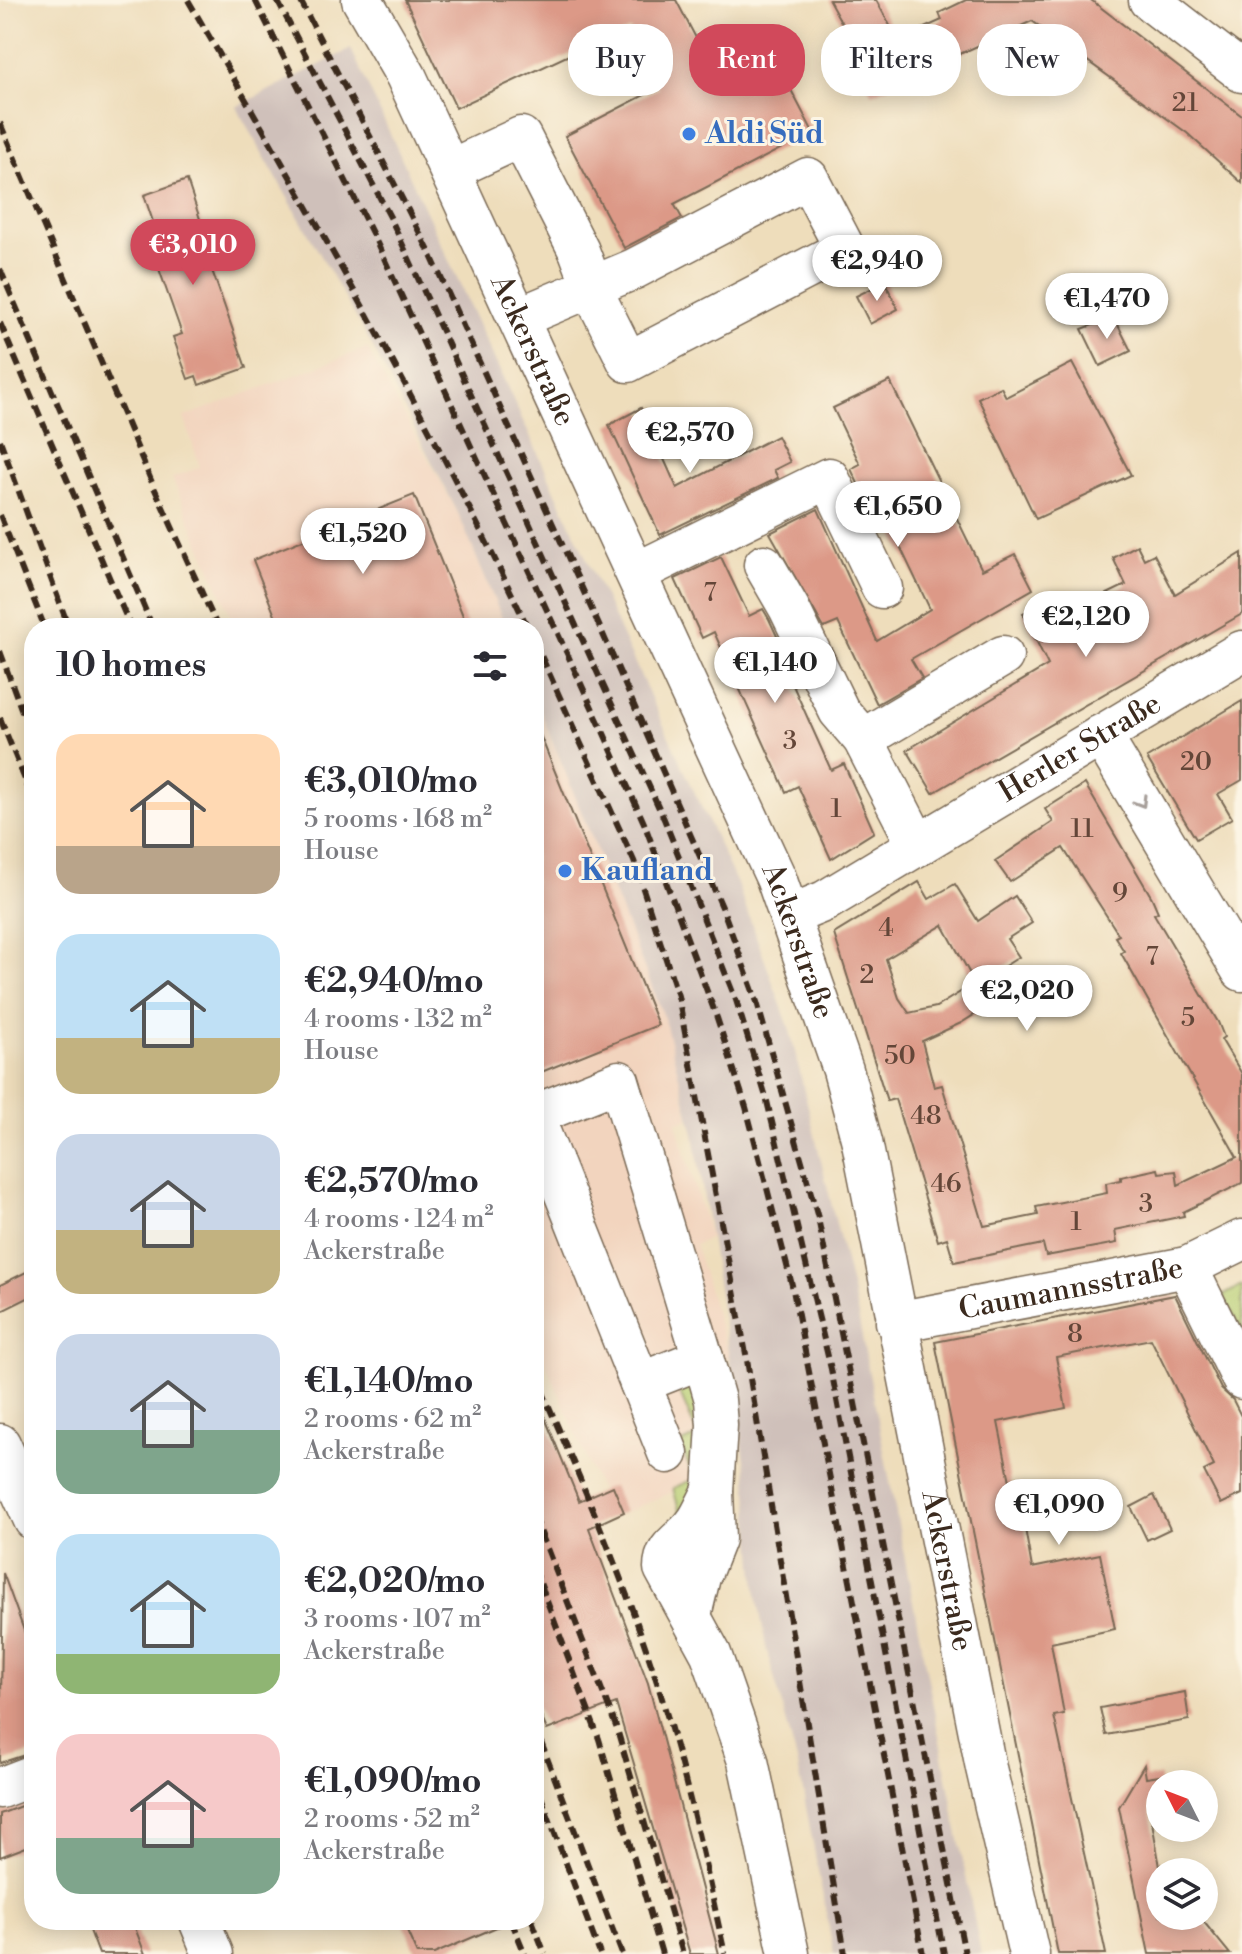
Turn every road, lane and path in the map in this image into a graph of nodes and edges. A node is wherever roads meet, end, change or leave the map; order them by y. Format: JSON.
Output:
{"nodes":[{"id":1,"x":362,"y":0,"type":"edge"},
{"id":2,"x":1149,"y":0,"type":"edge"},
{"id":3,"x":1242,"y":72,"type":"edge"},
{"id":4,"x":450,"y":170,"type":"junction"},
{"id":5,"x":593,"y":286,"type":"junction"},
{"id":6,"x":518,"y":318,"type":"junction"},
{"id":7,"x":764,"y":565,"type":"dead end"},
{"id":8,"x":636,"y":573,"type":"junction"},
{"id":9,"x":882,"y":588,"type":"dead end"},
{"id":10,"x":1242,"y":651,"type":"edge"},
{"id":11,"x":1003,"y":656,"type":"dead end"},
{"id":12,"x":1101,"y":735,"type":"junction"},
{"id":13,"x":863,"y":739,"type":"junction"},
{"id":14,"x":918,"y":846,"type":"junction"},
{"id":15,"x":791,"y":915,"type":"junction"},
{"id":16,"x":1242,"y":971,"type":"edge"},
{"id":17,"x":544,"y":1112,"type":"edge"},
{"id":18,"x":544,"y":1141,"type":"edge"},
{"id":19,"x":1242,"y":1240,"type":"edge"},
{"id":20,"x":1187,"y":1267,"type":"junction"},
{"id":21,"x":896,"y":1322,"type":"junction"},
{"id":22,"x":703,"y":1358,"type":"junction"},
{"id":23,"x":1242,"y":1379,"type":"edge"},
{"id":24,"x":640,"y":1383,"type":"junction"},
{"id":25,"x":0,"y":1444,"type":"edge"},
{"id":26,"x":668,"y":1453,"type":"dead end"},
{"id":27,"x":713,"y":1491,"type":"junction"},
{"id":28,"x":24,"y":1498,"type":"edge"},
{"id":29,"x":691,"y":1615,"type":"junction"},
{"id":30,"x":24,"y":1779,"type":"edge"},
{"id":31,"x":0,"y":1788,"type":"edge"},
{"id":32,"x":203,"y":1930,"type":"edge"},
{"id":33,"x":213,"y":1954,"type":"edge"},
{"id":34,"x":789,"y":1954,"type":"edge"},
{"id":35,"x":1029,"y":1954,"type":"edge"}],
"edges":[{"from":1,"to":4,"type":"street","name":"Ackerstraße"},
{"from":2,"to":3,"type":"street"},
{"from":4,"to":5,"type":"street"},
{"from":4,"to":6,"type":"street","name":"Ackerstraße"},
{"from":5,"to":5,"type":"street"},
{"from":5,"to":6,"type":"street"},
{"from":6,"to":8,"type":"street","name":"Ackerstraße"},
{"from":7,"to":13,"type":"street"},
{"from":8,"to":9,"type":"street"},
{"from":8,"to":15,"type":"street","name":"Ackerstraße"},
{"from":10,"to":12,"type":"street","name":"Herler Straße"},
{"from":11,"to":13,"type":"street"},
{"from":12,"to":14,"type":"street","name":"Herler Straße"},
{"from":12,"to":16,"type":"street","one_way":true},
{"from":13,"to":14,"type":"street"},
{"from":14,"to":15,"type":"street","name":"Herler Straße"},
{"from":15,"to":21,"type":"street","name":"Ackerstraße"},
{"from":17,"to":22,"type":"street"},
{"from":18,"to":24,"type":"street"},
{"from":19,"to":20,"type":"street","name":"Caumannsstraße"},
{"from":20,"to":21,"type":"street","name":"Caumannsstraße"},
{"from":20,"to":23,"type":"street"},
{"from":21,"to":35,"type":"street","name":"Ackerstraße"},
{"from":22,"to":24,"type":"street"},
{"from":22,"to":27,"type":"street"},
{"from":24,"to":26,"type":"street"},
{"from":25,"to":28,"type":"street"},
{"from":27,"to":29,"type":"street"},
{"from":27,"to":29,"type":"street"},
{"from":29,"to":34,"type":"street"},
{"from":30,"to":31,"type":"street"},
{"from":32,"to":33,"type":"street"}]}
